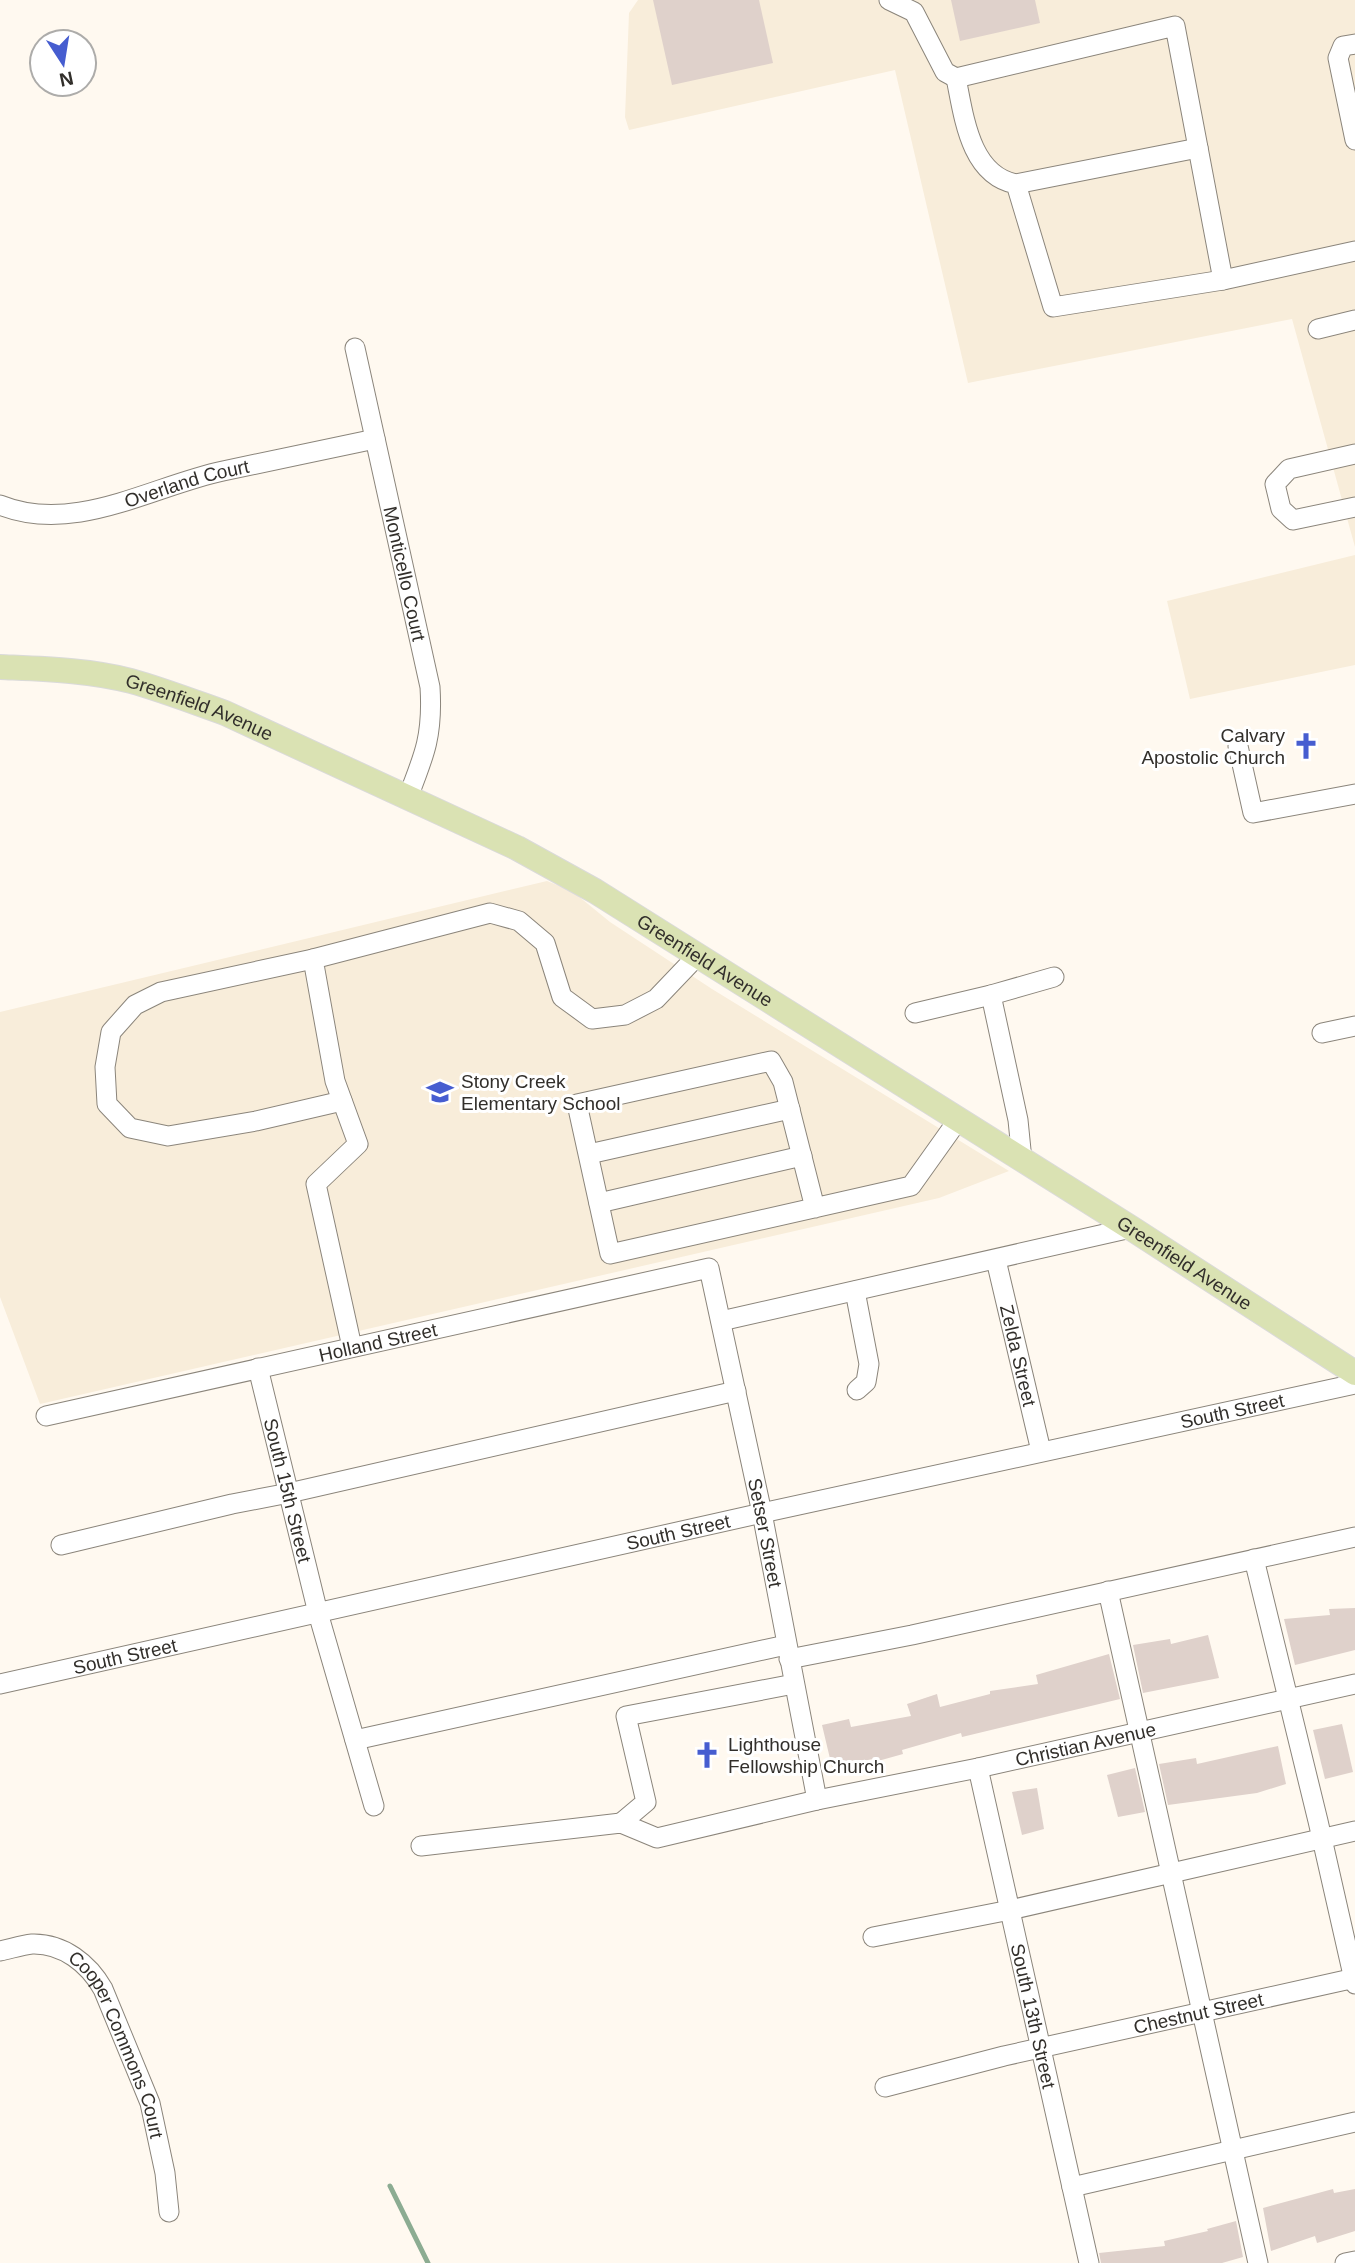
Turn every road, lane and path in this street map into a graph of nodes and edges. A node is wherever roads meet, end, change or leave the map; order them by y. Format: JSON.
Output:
{"nodes":[{"id":1,"x":889,"y":0,"type":"edge"},
{"id":2,"x":1355,"y":44,"type":"edge"},
{"id":3,"x":956,"y":78,"type":"junction"},
{"id":4,"x":1355,"y":140,"type":"edge"},
{"id":5,"x":1198,"y":148,"type":"junction"},
{"id":6,"x":1016,"y":184,"type":"junction"},
{"id":7,"x":1355,"y":251,"type":"edge"},
{"id":8,"x":1223,"y":280,"type":"junction"},
{"id":9,"x":1355,"y":320,"type":"edge"},
{"id":10,"x":1318,"y":329,"type":"dead end"},
{"id":11,"x":355,"y":348,"type":"dead end"},
{"id":12,"x":375,"y":439,"type":"junction"},
{"id":13,"x":1355,"y":454,"type":"edge"},
{"id":14,"x":0,"y":505,"type":"edge"},
{"id":15,"x":1355,"y":507,"type":"edge"},
{"id":16,"x":0,"y":667,"type":"edge"},
{"id":17,"x":1238,"y":746,"type":"dead end"},
{"id":18,"x":1355,"y":794,"type":"edge"},
{"id":19,"x":408,"y":797,"type":"junction"},
{"id":20,"x":698,"y":955,"type":"junction"},
{"id":21,"x":313,"y":959,"type":"junction"},
{"id":22,"x":1054,"y":977,"type":"dead end"},
{"id":23,"x":991,"y":995,"type":"junction"},
{"id":24,"x":915,"y":1013,"type":"dead end"},
{"id":25,"x":1355,"y":1026,"type":"edge"},
{"id":26,"x":1322,"y":1033,"type":"dead end"},
{"id":27,"x":342,"y":1101,"type":"junction"},
{"id":28,"x":790,"y":1109,"type":"junction"},
{"id":29,"x":958,"y":1120,"type":"junction"},
{"id":30,"x":589,"y":1154,"type":"junction"},
{"id":31,"x":802,"y":1156,"type":"junction"},
{"id":32,"x":1022,"y":1160,"type":"junction"},
{"id":33,"x":600,"y":1203,"type":"junction"},
{"id":34,"x":815,"y":1208,"type":"junction"},
{"id":35,"x":1131,"y":1228,"type":"junction"},
{"id":36,"x":996,"y":1260,"type":"junction"},
{"id":37,"x":709,"y":1268,"type":"joint"},
{"id":38,"x":855,"y":1291,"type":"junction"},
{"id":39,"x":721,"y":1321,"type":"junction"},
{"id":40,"x":352,"y":1347,"type":"junction"},
{"id":41,"x":258,"y":1368,"type":"junction"},
{"id":42,"x":1355,"y":1373,"type":"edge"},
{"id":43,"x":1355,"y":1384,"type":"edge"},
{"id":44,"x":857,"y":1390,"type":"dead end"},
{"id":45,"x":736,"y":1391,"type":"junction"},
{"id":46,"x":46,"y":1416,"type":"dead end"},
{"id":47,"x":1041,"y":1451,"type":"junction"},
{"id":48,"x":289,"y":1493,"type":"junction"},
{"id":49,"x":762,"y":1513,"type":"junction"},
{"id":50,"x":1355,"y":1537,"type":"edge"},
{"id":51,"x":61,"y":1545,"type":"dead end"},
{"id":52,"x":1254,"y":1559,"type":"junction"},
{"id":53,"x":1108,"y":1591,"type":"junction"},
{"id":54,"x":318,"y":1613,"type":"junction"},
{"id":55,"x":787,"y":1652,"type":"junction"},
{"id":56,"x":0,"y":1684,"type":"edge"},
{"id":57,"x":794,"y":1684,"type":"junction"},
{"id":58,"x":1355,"y":1684,"type":"edge"},
{"id":59,"x":1289,"y":1699,"type":"junction"},
{"id":60,"x":1141,"y":1732,"type":"junction"},
{"id":61,"x":355,"y":1740,"type":"junction"},
{"id":62,"x":978,"y":1768,"type":"junction"},
{"id":63,"x":817,"y":1800,"type":"junction"},
{"id":64,"x":374,"y":1807,"type":"dead end"},
{"id":65,"x":621,"y":1824,"type":"junction"},
{"id":66,"x":1355,"y":1831,"type":"edge"},
{"id":67,"x":1322,"y":1838,"type":"junction"},
{"id":68,"x":421,"y":1846,"type":"dead end"},
{"id":69,"x":1171,"y":1873,"type":"junction"},
{"id":70,"x":1010,"y":1910,"type":"junction"},
{"id":71,"x":873,"y":1937,"type":"dead end"},
{"id":72,"x":0,"y":1951,"type":"edge"},
{"id":73,"x":1355,"y":1980,"type":"edge"},
{"id":74,"x":1202,"y":2012,"type":"junction"},
{"id":75,"x":1041,"y":2048,"type":"junction"},
{"id":76,"x":885,"y":2087,"type":"dead end"},
{"id":77,"x":1355,"y":2122,"type":"edge"},
{"id":78,"x":1233,"y":2150,"type":"junction"},
{"id":79,"x":1072,"y":2186,"type":"junction"},
{"id":80,"x":169,"y":2211,"type":"dead end"},
{"id":81,"x":1355,"y":2261,"type":"edge"},
{"id":82,"x":1089,"y":2263,"type":"edge"},
{"id":83,"x":1258,"y":2263,"type":"edge"},
{"id":84,"x":1345,"y":2263,"type":"edge"}],
"edges":[{"from":1,"to":3,"type":"street"},
{"from":2,"to":4,"type":"street"},
{"from":3,"to":5,"type":"street"},
{"from":3,"to":6,"type":"street"},
{"from":5,"to":6,"type":"street"},
{"from":5,"to":8,"type":"street"},
{"from":6,"to":8,"type":"street"},
{"from":7,"to":8,"type":"street"},
{"from":9,"to":10,"type":"street"},
{"from":11,"to":12,"type":"street","name":"Monticello Court"},
{"from":12,"to":14,"type":"street","name":"Overland Court"},
{"from":12,"to":19,"type":"street","name":"Monticello Court"},
{"from":13,"to":15,"type":"street"},
{"from":16,"to":19,"type":"main road","name":"Greenfield Avenue"},
{"from":17,"to":18,"type":"street"},
{"from":19,"to":20,"type":"main road","name":"Greenfield Avenue"},
{"from":20,"to":21,"type":"street"},
{"from":20,"to":29,"type":"main road","name":"Greenfield Avenue"},
{"from":21,"to":27,"type":"street"},
{"from":21,"to":27,"type":"street"},
{"from":22,"to":23,"type":"street"},
{"from":23,"to":24,"type":"street"},
{"from":23,"to":32,"type":"street"},
{"from":25,"to":26,"type":"street"},
{"from":27,"to":40,"type":"street"},
{"from":28,"to":30,"type":"street"},
{"from":28,"to":30,"type":"street"},
{"from":28,"to":31,"type":"street"},
{"from":29,"to":32,"type":"main road","name":"Greenfield Avenue"},
{"from":29,"to":34,"type":"street"},
{"from":30,"to":33,"type":"street"},
{"from":31,"to":33,"type":"street"},
{"from":31,"to":34,"type":"street"},
{"from":32,"to":35,"type":"main road","name":"Greenfield Avenue"},
{"from":33,"to":34,"type":"street"},
{"from":35,"to":36,"type":"street"},
{"from":35,"to":42,"type":"main road","name":"Greenfield Avenue"},
{"from":36,"to":38,"type":"street"},
{"from":36,"to":47,"type":"street","name":"Zelda Street"},
{"from":37,"to":39,"type":"street","name":"Setser Street"},
{"from":37,"to":40,"type":"street","name":"Holland Street"},
{"from":38,"to":39,"type":"street"},
{"from":38,"to":44,"type":"street"},
{"from":39,"to":45,"type":"street","name":"Setser Street"},
{"from":40,"to":41,"type":"street","name":"Holland Street"},
{"from":41,"to":46,"type":"street","name":"Holland Street"},
{"from":41,"to":48,"type":"street","name":"South 15th Street"},
{"from":43,"to":47,"type":"street","name":"South Street"},
{"from":45,"to":48,"type":"street"},
{"from":45,"to":49,"type":"street","name":"Setser Street"},
{"from":47,"to":49,"type":"street","name":"South Street"},
{"from":48,"to":51,"type":"street"},
{"from":48,"to":54,"type":"street","name":"South 15th Street"},
{"from":49,"to":54,"type":"street","name":"South Street"},
{"from":49,"to":55,"type":"street","name":"Setser Street"},
{"from":50,"to":52,"type":"street"},
{"from":52,"to":53,"type":"street"},
{"from":52,"to":59,"type":"street"},
{"from":53,"to":55,"type":"street"},
{"from":53,"to":60,"type":"street"},
{"from":54,"to":56,"type":"street","name":"South Street"},
{"from":54,"to":61,"type":"street","name":"South 15th Street"},
{"from":55,"to":57,"type":"street","name":"Setser Street"},
{"from":55,"to":61,"type":"street"},
{"from":57,"to":63,"type":"street","name":"Setser Street"},
{"from":57,"to":65,"type":"street"},
{"from":58,"to":59,"type":"street","name":"Christian Avenue"},
{"from":59,"to":60,"type":"street","name":"Christian Avenue"},
{"from":59,"to":67,"type":"street"},
{"from":60,"to":62,"type":"street","name":"Christian Avenue"},
{"from":60,"to":69,"type":"street"},
{"from":61,"to":64,"type":"street","name":"South 15th Street"},
{"from":62,"to":63,"type":"street","name":"Christian Avenue"},
{"from":62,"to":70,"type":"street","name":"South 13th Street"},
{"from":63,"to":65,"type":"street","name":"Christian Avenue"},
{"from":65,"to":68,"type":"street"},
{"from":66,"to":67,"type":"street"},
{"from":67,"to":69,"type":"street"},
{"from":67,"to":73,"type":"street"},
{"from":69,"to":70,"type":"street"},
{"from":69,"to":74,"type":"street"},
{"from":70,"to":71,"type":"street"},
{"from":70,"to":75,"type":"street","name":"South 13th Street"},
{"from":72,"to":80,"type":"street","name":"Cooper Commons Court"},
{"from":73,"to":74,"type":"street","name":"Chestnut Street"},
{"from":74,"to":75,"type":"street","name":"Chestnut Street"},
{"from":74,"to":78,"type":"street"},
{"from":75,"to":76,"type":"street","name":"Chestnut Street"},
{"from":75,"to":79,"type":"street","name":"South 13th Street"},
{"from":77,"to":78,"type":"street"},
{"from":78,"to":79,"type":"street"},
{"from":78,"to":83,"type":"street"},
{"from":79,"to":82,"type":"street","name":"South 13th Street"},
{"from":81,"to":84,"type":"street"}]}
